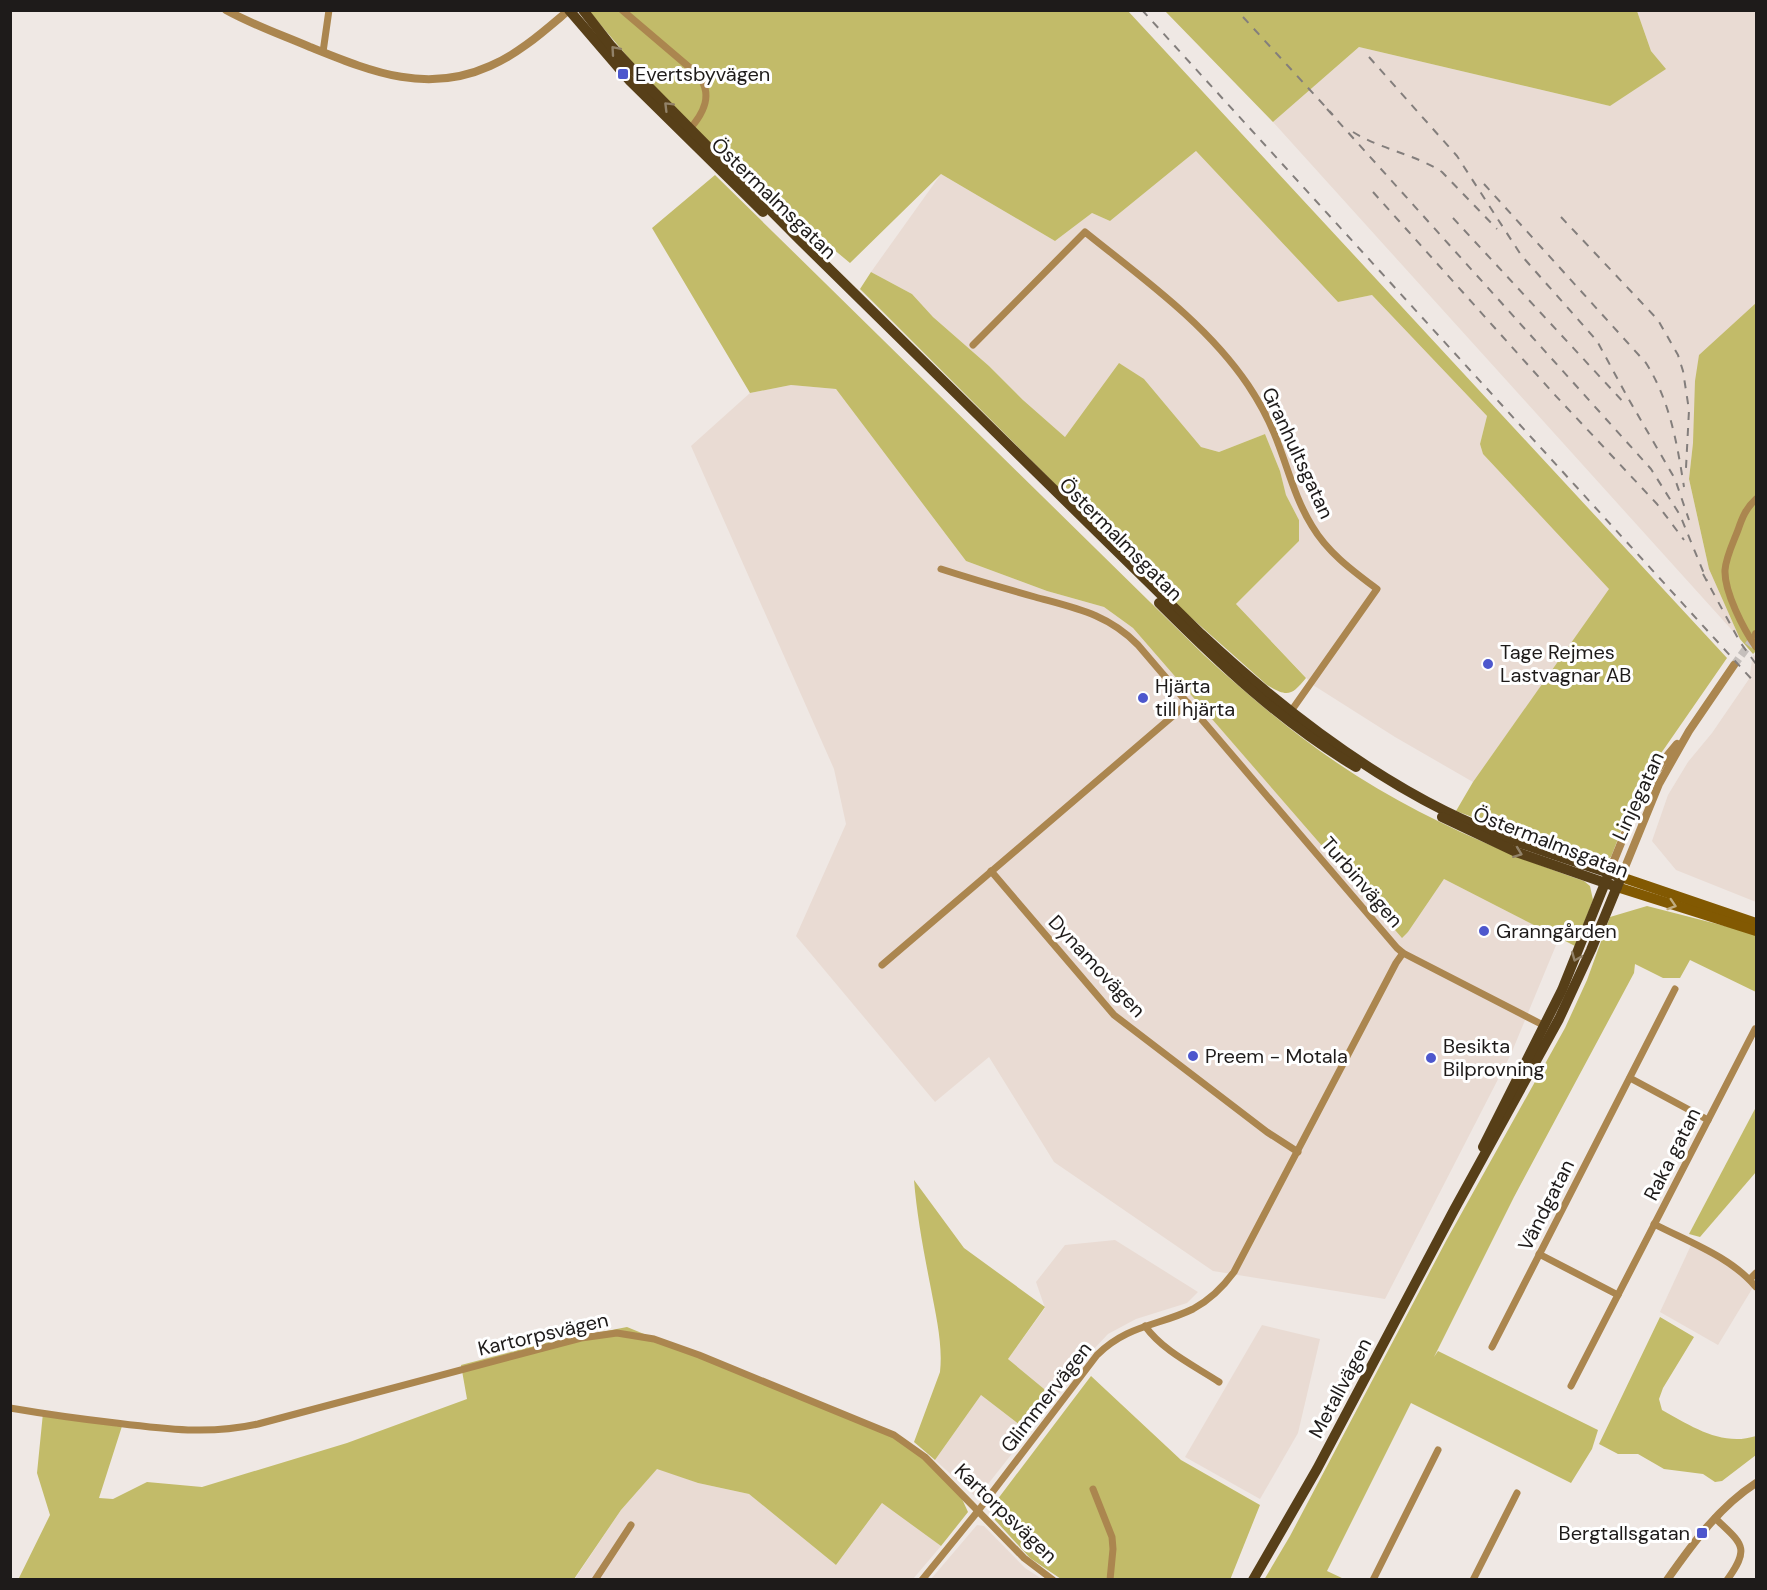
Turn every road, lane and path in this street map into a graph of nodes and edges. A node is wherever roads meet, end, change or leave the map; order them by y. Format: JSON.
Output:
{"nodes":[{"id":1,"x":226,"y":10,"type":"edge"},
{"id":2,"x":329,"y":10,"type":"edge"},
{"id":3,"x":569,"y":10,"type":"edge"},
{"id":4,"x":583,"y":10,"type":"edge"},
{"id":5,"x":622,"y":10,"type":"edge"},
{"id":6,"x":323,"y":52,"type":"junction"},
{"id":7,"x":687,"y":132,"type":"junction"},
{"id":8,"x":973,"y":345,"type":"dead end"},
{"id":9,"x":1756,"y":499,"type":"edge"},
{"id":10,"x":941,"y":569,"type":"dead end"},
{"id":11,"x":1756,"y":647,"type":"edge"},
{"id":12,"x":1734,"y":665,"type":"tunnel mouth"},
{"id":13,"x":1188,"y":703,"type":"junction"},
{"id":14,"x":1288,"y":716,"type":"junction"},
{"id":15,"x":991,"y":871,"type":"junction"},
{"id":16,"x":1613,"y":880,"type":"junction"},
{"id":17,"x":1756,"y":923,"type":"edge"},
{"id":18,"x":1756,"y":931,"type":"edge"},
{"id":19,"x":1403,"y":953,"type":"junction"},
{"id":20,"x":882,"y":965,"type":"dead end"},
{"id":21,"x":1675,"y":989,"type":"dead end"},
{"id":22,"x":1549,"y":1028,"type":"junction"},
{"id":23,"x":1755,"y":1029,"type":"dead end"},
{"id":24,"x":1630,"y":1078,"type":"junction"},
{"id":25,"x":1708,"y":1120,"type":"junction"},
{"id":26,"x":1298,"y":1152,"type":"junction"},
{"id":27,"x":1654,"y":1224,"type":"junction"},
{"id":28,"x":1539,"y":1254,"type":"junction"},
{"id":29,"x":1756,"y":1273,"type":"edge"},
{"id":30,"x":1750,"y":1279,"type":"junction"},
{"id":31,"x":1756,"y":1287,"type":"edge"},
{"id":32,"x":1618,"y":1295,"type":"junction"},
{"id":33,"x":1145,"y":1326,"type":"junction"},
{"id":34,"x":1492,"y":1347,"type":"dead end"},
{"id":35,"x":1219,"y":1382,"type":"dead end"},
{"id":36,"x":1570,"y":1386,"type":"dead end"},
{"id":37,"x":10,"y":1408,"type":"edge"},
{"id":38,"x":1438,"y":1450,"type":"dead end"},
{"id":39,"x":1756,"y":1483,"type":"edge"},
{"id":40,"x":1093,"y":1489,"type":"dead end"},
{"id":41,"x":1517,"y":1493,"type":"dead end"},
{"id":42,"x":978,"y":1511,"type":"junction"},
{"id":43,"x":1715,"y":1518,"type":"junction"},
{"id":44,"x":631,"y":1525,"type":"dead end"},
{"id":45,"x":595,"y":1580,"type":"edge"},
{"id":46,"x":922,"y":1580,"type":"edge"},
{"id":47,"x":1053,"y":1580,"type":"edge"},
{"id":48,"x":1110,"y":1580,"type":"edge"},
{"id":49,"x":1253,"y":1580,"type":"edge"},
{"id":50,"x":1373,"y":1580,"type":"edge"},
{"id":51,"x":1473,"y":1580,"type":"edge"},
{"id":52,"x":1667,"y":1580,"type":"edge"},
{"id":53,"x":1727,"y":1580,"type":"edge"}],
"edges":[{"from":1,"to":6,"type":"street"},
{"from":2,"to":6,"type":"street"},
{"from":3,"to":6,"type":"street"},
{"from":3,"to":7,"type":"main road","name":"Östermalmsgatan"},
{"from":7,"to":4,"type":"main road","name":"Östermalmsgatan","one_way":true},
{"from":5,"to":7,"type":"street"},
{"from":7,"to":14,"type":"main road","name":"Östermalmsgatan"},
{"from":8,"to":14,"type":"street","name":"Granhultsgatan"},
{"from":9,"to":11,"type":"street"},
{"from":10,"to":13,"type":"street","name":"Turbinvägen"},
{"from":12,"to":16,"type":"street","name":"Linjegatan"},
{"from":13,"to":15,"type":"street"},
{"from":13,"to":19,"type":"street","name":"Turbinvägen"},
{"from":14,"to":16,"type":"main road","name":"Östermalmsgatan"},
{"from":15,"to":20,"type":"street"},
{"from":15,"to":26,"type":"street","name":"Dynamovägen"},
{"from":16,"to":17,"type":"main road","name":"Östermalmsgatan"},
{"from":16,"to":18,"type":"main road","name":"Östermalmsgatan","one_way":true},
{"from":16,"to":22,"type":"main road","name":"Metallvägen"},
{"from":19,"to":22,"type":"street","name":"Turbinvägen"},
{"from":19,"to":26,"type":"street"},
{"from":21,"to":24,"type":"street","name":"Vändgatan"},
{"from":22,"to":49,"type":"main road","name":"Metallvägen"},
{"from":23,"to":25,"type":"street","name":"Raka gatan"},
{"from":24,"to":25,"type":"street"},
{"from":24,"to":28,"type":"street","name":"Vändgatan"},
{"from":25,"to":27,"type":"street","name":"Raka gatan"},
{"from":26,"to":33,"type":"street","name":"Glimmervägen"},
{"from":27,"to":30,"type":"street"},
{"from":27,"to":32,"type":"street","name":"Raka gatan"},
{"from":28,"to":32,"type":"street"},
{"from":28,"to":34,"type":"street","name":"Vändgatan"},
{"from":29,"to":30,"type":"street"},
{"from":30,"to":31,"type":"street"},
{"from":32,"to":36,"type":"street","name":"Raka gatan"},
{"from":33,"to":35,"type":"street"},
{"from":33,"to":42,"type":"street","name":"Glimmervägen"},
{"from":37,"to":42,"type":"street","name":"Kartorpsvägen"},
{"from":38,"to":50,"type":"street"},
{"from":39,"to":43,"type":"street"},
{"from":40,"to":48,"type":"street"},
{"from":41,"to":51,"type":"street"},
{"from":42,"to":46,"type":"street","name":"Glimmervägen"},
{"from":42,"to":47,"type":"street","name":"Kartorpsvägen"},
{"from":43,"to":52,"type":"street"},
{"from":43,"to":53,"type":"street"},
{"from":44,"to":45,"type":"street"}]}
